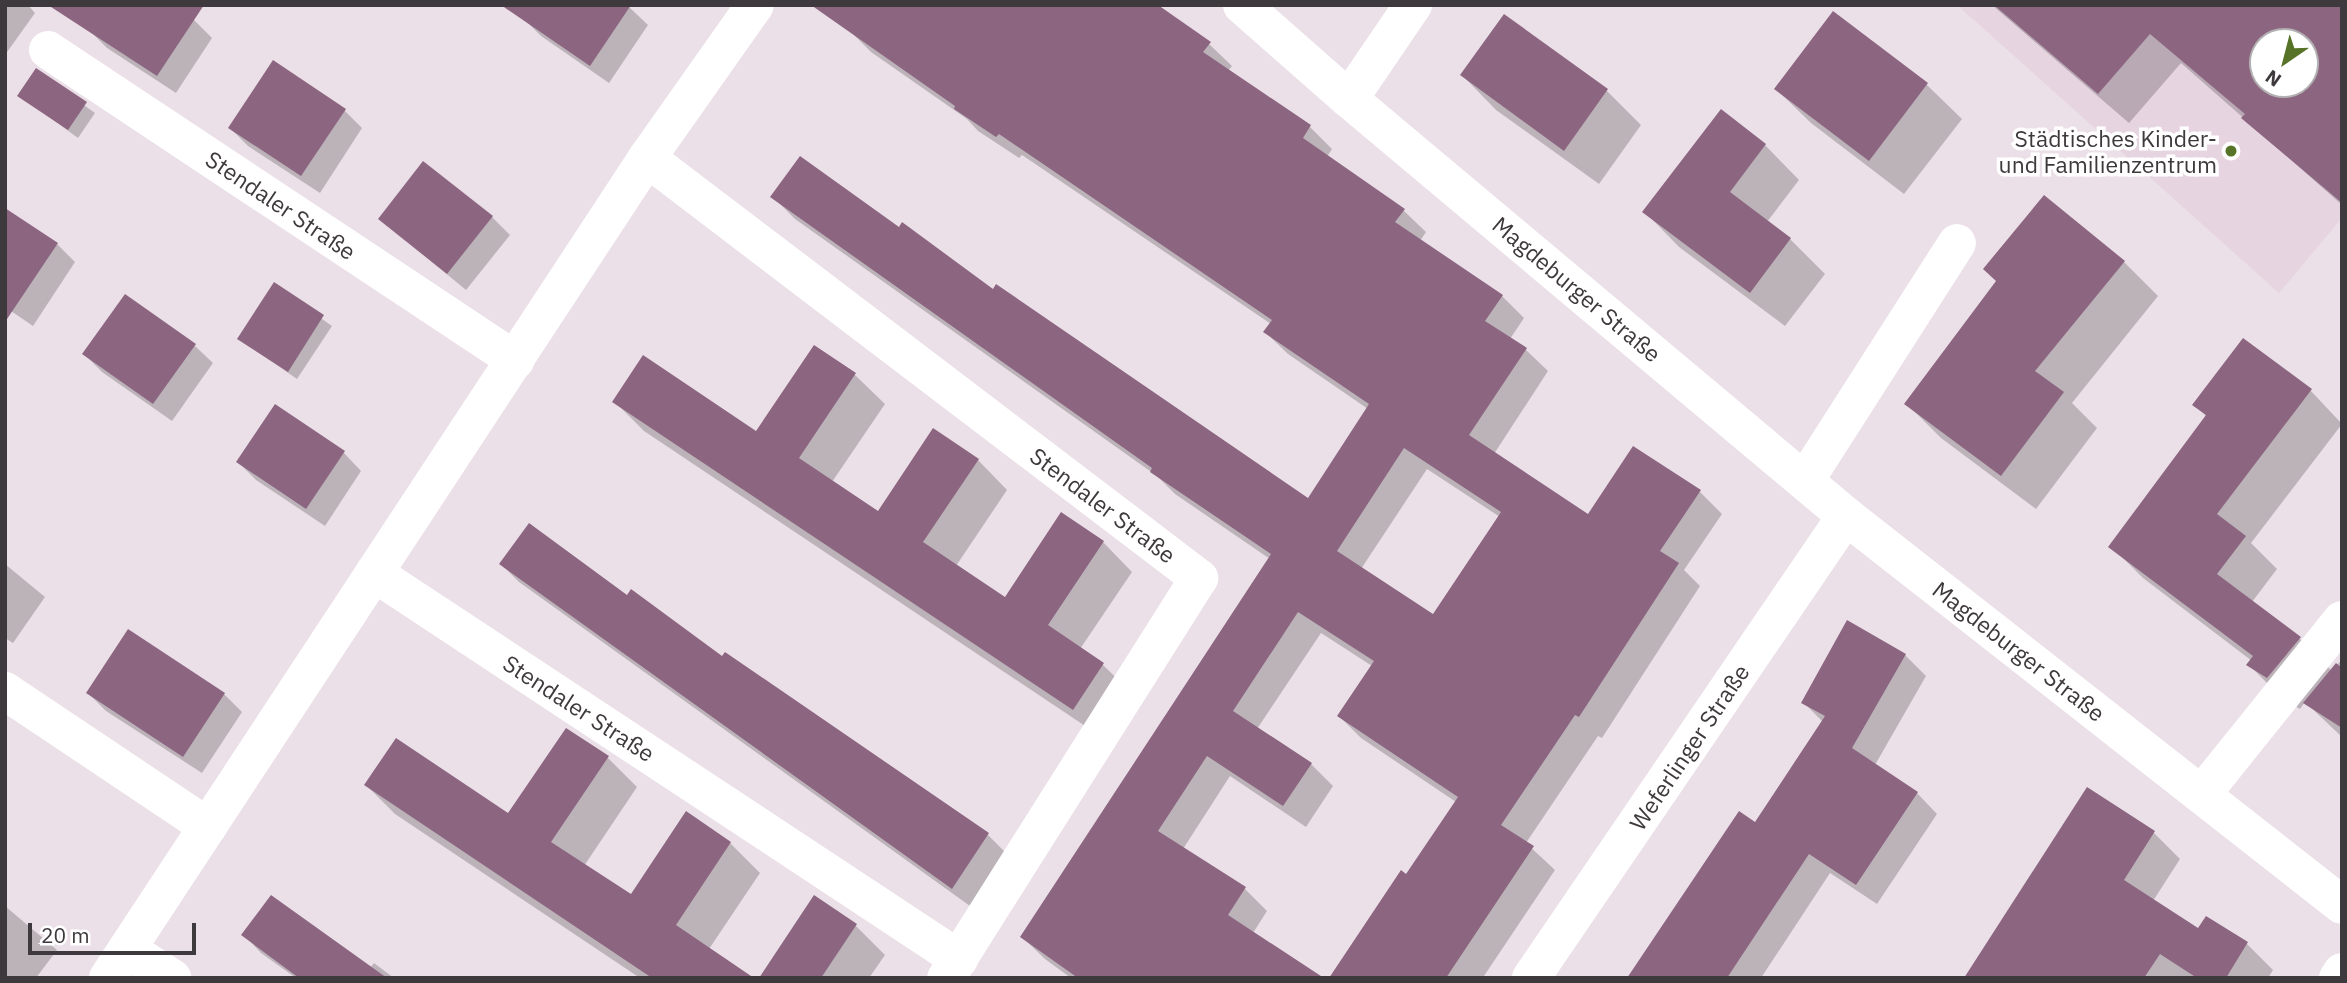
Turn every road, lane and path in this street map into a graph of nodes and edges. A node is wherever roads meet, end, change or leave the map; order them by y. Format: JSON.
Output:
{"nodes":[{"id":1,"x":755,"y":5,"type":"edge"},
{"id":2,"x":1242,"y":5,"type":"edge"},
{"id":3,"x":1413,"y":5,"type":"edge"},
{"id":4,"x":48,"y":50,"type":"dead end"},
{"id":5,"x":1349,"y":99,"type":"junction"},
{"id":6,"x":647,"y":159,"type":"junction"},
{"id":7,"x":1956,"y":243,"type":"dead end"},
{"id":8,"x":515,"y":360,"type":"junction"},
{"id":9,"x":1806,"y":480,"type":"junction"},
{"id":10,"x":1846,"y":516,"type":"junction"},
{"id":11,"x":374,"y":573,"type":"junction"},
{"id":12,"x":2342,"y":620,"type":"edge"},
{"id":13,"x":5,"y":691,"type":"edge"},
{"id":14,"x":2202,"y":794,"type":"junction"},
{"id":15,"x":208,"y":827,"type":"junction"},
{"id":16,"x":2342,"y":905,"type":"edge"},
{"id":17,"x":118,"y":963,"type":"edge"},
{"id":18,"x":953,"y":969,"type":"edge"},
{"id":19,"x":2342,"y":972,"type":"edge"},
{"id":20,"x":172,"y":978,"type":"edge"},
{"id":21,"x":1531,"y":978,"type":"edge"},
{"id":22,"x":2338,"y":978,"type":"edge"}],
"edges":[{"from":1,"to":6,"type":"street"},
{"from":2,"to":5,"type":"street","name":"Magdeburger Straße"},
{"from":3,"to":5,"type":"street"},
{"from":4,"to":8,"type":"street","name":"Stendaler Straße"},
{"from":5,"to":9,"type":"street","name":"Magdeburger Straße"},
{"from":6,"to":8,"type":"street"},
{"from":6,"to":18,"type":"street","name":"Stendaler Straße"},
{"from":7,"to":9,"type":"street"},
{"from":8,"to":11,"type":"street"},
{"from":9,"to":10,"type":"street","name":"Magdeburger Straße"},
{"from":10,"to":14,"type":"street","name":"Magdeburger Straße"},
{"from":10,"to":21,"type":"street","name":"Weferlinger Straße"},
{"from":11,"to":15,"type":"street"},
{"from":11,"to":18,"type":"street","name":"Stendaler Straße"},
{"from":12,"to":14,"type":"street"},
{"from":13,"to":15,"type":"street"},
{"from":14,"to":16,"type":"street","name":"Magdeburger Straße"},
{"from":15,"to":17,"type":"street"},
{"from":17,"to":20,"type":"street"},
{"from":19,"to":22,"type":"street"}]}
